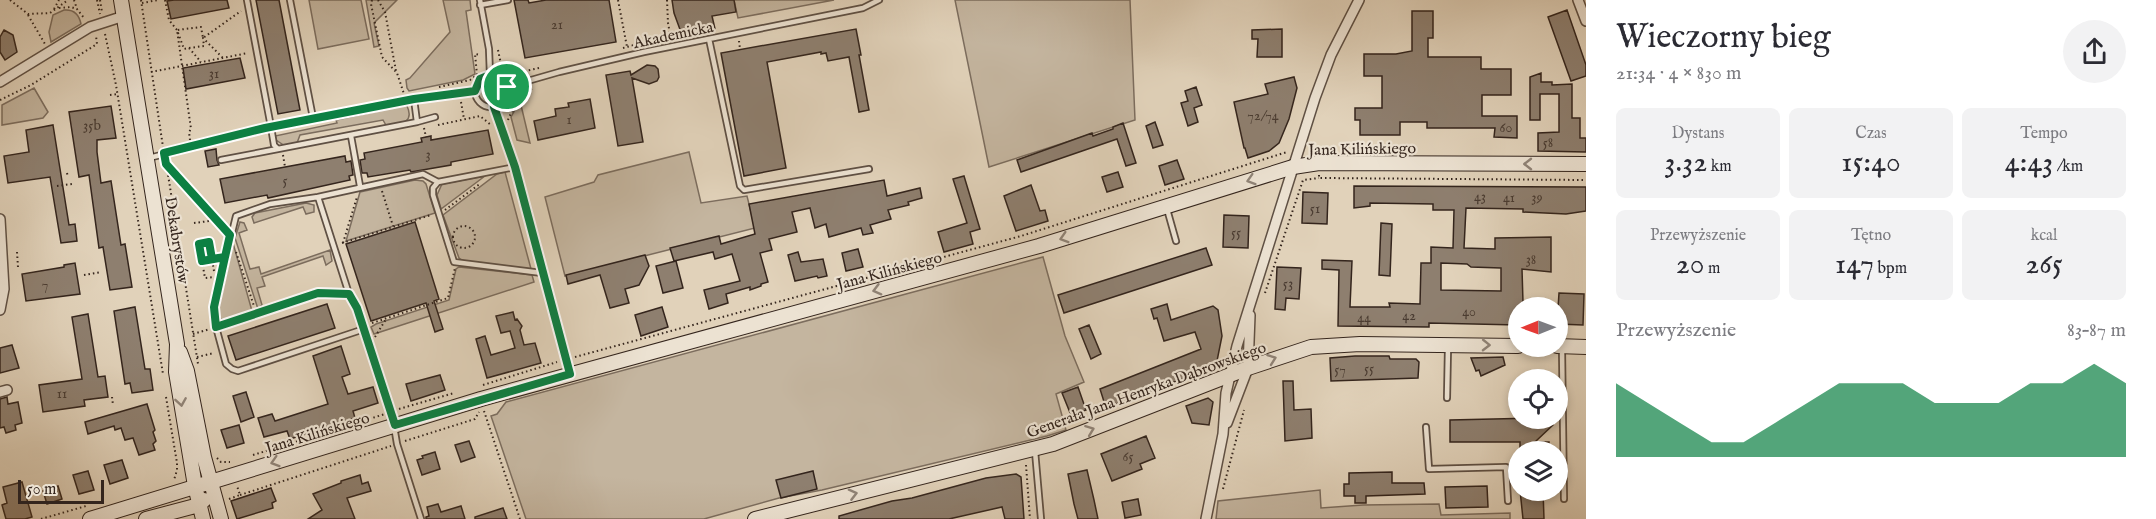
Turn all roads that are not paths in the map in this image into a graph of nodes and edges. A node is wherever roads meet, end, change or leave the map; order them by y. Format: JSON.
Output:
{"nodes":[{"id":1,"x":121,"y":0,"type":"edge"},
{"id":2,"x":247,"y":0,"type":"edge"},
{"id":3,"x":290,"y":0,"type":"edge"},
{"id":4,"x":508,"y":0,"type":"edge"},
{"id":5,"x":879,"y":0,"type":"edge"},
{"id":6,"x":1359,"y":0,"type":"edge"},
{"id":7,"x":1578,"y":0,"type":"edge"},
{"id":8,"x":480,"y":3,"type":"edge"},
{"id":9,"x":124,"y":16,"type":"junction"},
{"id":10,"x":1586,"y":21,"type":"edge"},
{"id":11,"x":709,"y":39,"type":"junction"},
{"id":12,"x":490,"y":75,"type":"junction"},
{"id":13,"x":0,"y":82,"type":"edge"},
{"id":14,"x":507,"y":87,"type":"junction"},
{"id":15,"x":475,"y":91,"type":"junction"},
{"id":16,"x":414,"y":99,"type":"junction"},
{"id":17,"x":494,"y":107,"type":"junction"},
{"id":18,"x":435,"y":117,"type":"dead end"},
{"id":19,"x":313,"y":118,"type":"junction"},
{"id":20,"x":417,"y":122,"type":"junction"},
{"id":21,"x":271,"y":127,"type":"junction"},
{"id":22,"x":351,"y":136,"type":"junction"},
{"id":23,"x":278,"y":150,"type":"junction"},
{"id":24,"x":148,"y":158,"type":"junction"},
{"id":25,"x":221,"y":160,"type":"dead end"},
{"id":26,"x":1586,"y":164,"type":"edge"},
{"id":27,"x":515,"y":167,"type":"junction"},
{"id":28,"x":1293,"y":167,"type":"junction"},
{"id":29,"x":869,"y":169,"type":"dead end"},
{"id":30,"x":438,"y":182,"type":"junction"},
{"id":31,"x":360,"y":186,"type":"junction"},
{"id":32,"x":318,"y":197,"type":"junction"},
{"id":33,"x":1166,"y":206,"type":"junction"},
{"id":34,"x":0,"y":219,"type":"edge"},
{"id":35,"x":1176,"y":241,"type":"dead end"},
{"id":36,"x":542,"y":273,"type":"junction"},
{"id":37,"x":349,"y":294,"type":"junction"},
{"id":38,"x":1250,"y":304,"type":"junction"},
{"id":39,"x":0,"y":310,"type":"edge"},
{"id":40,"x":216,"y":327,"type":"junction"},
{"id":41,"x":364,"y":329,"type":"junction"},
{"id":42,"x":177,"y":344,"type":"junction"},
{"id":43,"x":1448,"y":345,"type":"junction"},
{"id":44,"x":1508,"y":346,"type":"edge"},
{"id":45,"x":1568,"y":346,"type":"edge"},
{"id":46,"x":1586,"y":347,"type":"edge"},
{"id":47,"x":1559,"y":357,"type":"edge"},
{"id":48,"x":1248,"y":368,"type":"junction"},
{"id":49,"x":570,"y":374,"type":"junction"},
{"id":50,"x":1230,"y":375,"type":"junction"},
{"id":51,"x":1447,"y":398,"type":"dead end"},
{"id":52,"x":391,"y":419,"type":"junction"},
{"id":53,"x":1426,"y":427,"type":"dead end"},
{"id":54,"x":1223,"y":434,"type":"junction"},
{"id":55,"x":1562,"y":441,"type":"edge"},
{"id":56,"x":1035,"y":449,"type":"junction"},
{"id":57,"x":211,"y":481,"type":"junction"},
{"id":58,"x":195,"y":486,"type":"junction"},
{"id":59,"x":1508,"y":501,"type":"dead end"},
{"id":60,"x":199,"y":505,"type":"junction"},
{"id":61,"x":224,"y":513,"type":"edge"},
{"id":62,"x":90,"y":519,"type":"edge"},
{"id":63,"x":146,"y":519,"type":"edge"},
{"id":64,"x":203,"y":519,"type":"edge"},
{"id":65,"x":421,"y":519,"type":"edge"},
{"id":66,"x":756,"y":519,"type":"edge"},
{"id":67,"x":1041,"y":519,"type":"edge"},
{"id":68,"x":1206,"y":519,"type":"edge"}],
"edges":[{"from":1,"to":9,"type":"street","name":"Dekabrystów"},
{"from":2,"to":21,"type":"lane"},
{"from":3,"to":19,"type":"lane"},
{"from":4,"to":8,"type":"lane"},
{"from":5,"to":11,"type":"lane","name":"Akademicka"},
{"from":6,"to":28,"type":"street"},
{"from":7,"to":10,"type":"street"},
{"from":8,"to":12,"type":"lane"},
{"from":9,"to":13,"type":"street"},
{"from":9,"to":24,"type":"street","name":"Dekabrystów"},
{"from":11,"to":14,"type":"lane","name":"Akademicka"},
{"from":11,"to":29,"type":"lane"},
{"from":12,"to":14,"type":"lane"},
{"from":12,"to":15,"type":"lane"},
{"from":14,"to":17,"type":"lane"},
{"from":15,"to":16,"type":"lane"},
{"from":15,"to":17,"type":"lane"},
{"from":16,"to":19,"type":"lane"},
{"from":16,"to":20,"type":"lane"},
{"from":17,"to":27,"type":"lane"},
{"from":18,"to":20,"type":"lane"},
{"from":19,"to":21,"type":"lane"},
{"from":20,"to":22,"type":"lane"},
{"from":21,"to":23,"type":"lane"},
{"from":21,"to":24,"type":"lane"},
{"from":22,"to":23,"type":"lane"},
{"from":22,"to":31,"type":"lane"},
{"from":23,"to":25,"type":"lane"},
{"from":24,"to":42,"type":"street","name":"Dekabrystów"},
{"from":26,"to":28,"type":"street","name":"Jana Kilińskiego","one_way":true},
{"from":27,"to":30,"type":"lane"},
{"from":27,"to":36,"type":"lane"},
{"from":28,"to":33,"type":"street","name":"Jana Kilińskiego","one_way":true},
{"from":28,"to":38,"type":"street"},
{"from":30,"to":31,"type":"lane"},
{"from":30,"to":36,"type":"lane"},
{"from":31,"to":32,"type":"lane"},
{"from":32,"to":37,"type":"lane"},
{"from":32,"to":40,"type":"lane"},
{"from":33,"to":35,"type":"lane"},
{"from":33,"to":49,"type":"street","name":"Jana Kilińskiego","one_way":true},
{"from":34,"to":39,"type":"street"},
{"from":36,"to":49,"type":"lane"},
{"from":37,"to":40,"type":"lane"},
{"from":37,"to":41,"type":"lane"},
{"from":38,"to":48,"type":"street"},
{"from":38,"to":50,"type":"street"},
{"from":40,"to":41,"type":"lane"},
{"from":41,"to":52,"type":"lane"},
{"from":42,"to":57,"type":"street","name":"Dekabrystów"},
{"from":42,"to":58,"type":"street","name":"Dekabrystów","one_way":true},
{"from":43,"to":44,"type":"street","name":"Generała Jana Henryka Dąbrowskiego","one_way":true},
{"from":48,"to":43,"type":"street","name":"Generała Jana Henryka Dąbrowskiego","one_way":true},
{"from":43,"to":51,"type":"lane"},
{"from":45,"to":46,"type":"street"},
{"from":47,"to":55,"type":"lane"},
{"from":48,"to":50,"type":"street","name":"Generała Jana Henryka Dąbrowskiego"},
{"from":48,"to":54,"type":"street"},
{"from":49,"to":52,"type":"street","name":"Jana Kilińskiego"},
{"from":50,"to":54,"type":"street"},
{"from":56,"to":50,"type":"street","name":"Generała Jana Henryka Dąbrowskiego","one_way":true},
{"from":52,"to":57,"type":"street","name":"Jana Kilińskiego","one_way":true},
{"from":52,"to":65,"type":"lane"},
{"from":53,"to":59,"type":"lane"},
{"from":54,"to":68,"type":"street"},
{"from":66,"to":56,"type":"street","name":"Generała Jana Henryka Dąbrowskiego","one_way":true},
{"from":56,"to":67,"type":"lane"},
{"from":57,"to":58,"type":"street","name":"Jana Kilińskiego"},
{"from":57,"to":60,"type":"street"},
{"from":57,"to":61,"type":"street","name":"Dekabrystów"},
{"from":58,"to":60,"type":"street","name":"Dekabrystów"},
{"from":58,"to":62,"type":"street","name":"Jana Kilińskiego"},
{"from":60,"to":63,"type":"street"},
{"from":60,"to":64,"type":"street","name":"Dekabrystów"}]}
